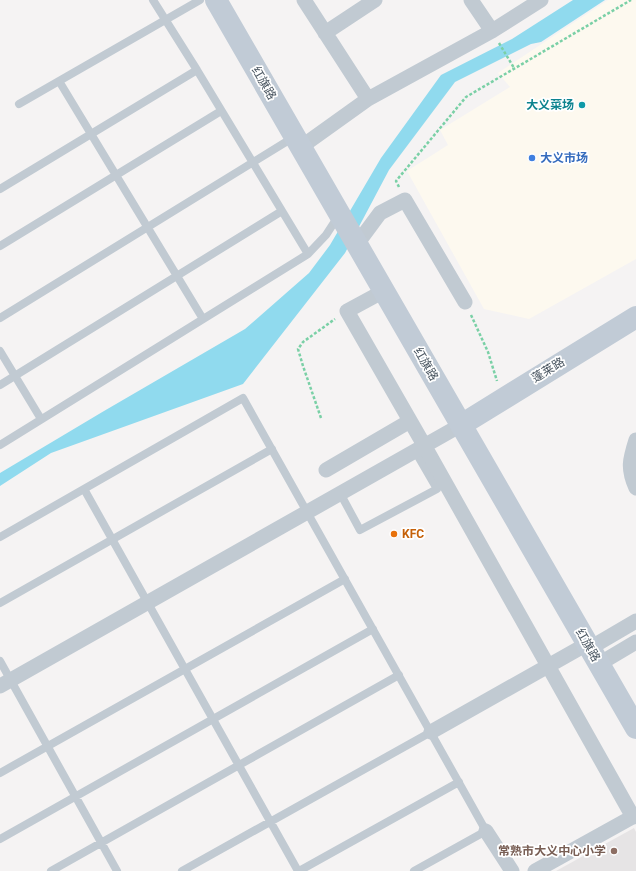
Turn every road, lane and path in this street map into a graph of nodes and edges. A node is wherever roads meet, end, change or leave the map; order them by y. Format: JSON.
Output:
{"nodes":[{"id":1,"x":153,"y":0,"type":"edge"},
{"id":2,"x":200,"y":0,"type":"edge"},
{"id":3,"x":216,"y":0,"type":"edge"},
{"id":4,"x":304,"y":0,"type":"edge"},
{"id":5,"x":375,"y":0,"type":"edge"},
{"id":6,"x":471,"y":0,"type":"edge"},
{"id":7,"x":541,"y":0,"type":"edge"},
{"id":8,"x":631,"y":0,"type":"edge"},
{"id":9,"x":166,"y":20,"type":"junction"},
{"id":10,"x":492,"y":31,"type":"junction"},
{"id":11,"x":325,"y":33,"type":"junction"},
{"id":12,"x":514,"y":68,"type":"junction"},
{"id":13,"x":197,"y":70,"type":"junction"},
{"id":14,"x":59,"y":81,"type":"junction"},
{"id":15,"x":368,"y":99,"type":"junction"},
{"id":16,"x":19,"y":104,"type":"dead end"},
{"id":17,"x":221,"y":110,"type":"junction"},
{"id":18,"x":90,"y":134,"type":"junction"},
{"id":19,"x":298,"y":141,"type":"junction"},
{"id":20,"x":252,"y":162,"type":"junction"},
{"id":21,"x":116,"y":175,"type":"junction"},
{"id":22,"x":0,"y":189,"type":"edge"},
{"id":23,"x":405,"y":200,"type":"junction"},
{"id":24,"x":282,"y":211,"type":"junction"},
{"id":25,"x":341,"y":216,"type":"junction"},
{"id":26,"x":147,"y":227,"type":"junction"},
{"id":27,"x":355,"y":241,"type":"junction"},
{"id":28,"x":0,"y":246,"type":"edge"},
{"id":29,"x":308,"y":254,"type":"junction"},
{"id":30,"x":176,"y":276,"type":"junction"},
{"id":31,"x":384,"y":291,"type":"junction"},
{"id":32,"x":465,"y":302,"type":"joint"},
{"id":33,"x":347,"y":311,"type":"junction"},
{"id":34,"x":636,"y":317,"type":"edge"},
{"id":35,"x":0,"y":318,"type":"edge"},
{"id":36,"x":203,"y":319,"type":"junction"},
{"id":37,"x":0,"y":351,"type":"edge"},
{"id":38,"x":15,"y":376,"type":"junction"},
{"id":39,"x":0,"y":385,"type":"edge"},
{"id":40,"x":502,"y":398,"type":"junction"},
{"id":41,"x":321,"y":418,"type":"dead end"},
{"id":42,"x":41,"y":419,"type":"junction"},
{"id":43,"x":410,"y":421,"type":"junction"},
{"id":44,"x":461,"y":425,"type":"junction"},
{"id":45,"x":636,"y":440,"type":"edge"},
{"id":46,"x":0,"y":445,"type":"edge"},
{"id":47,"x":420,"y":448,"type":"junction"},
{"id":48,"x":272,"y":449,"type":"junction"},
{"id":49,"x":326,"y":470,"type":"dead end"},
{"id":50,"x":636,"y":488,"type":"edge"},
{"id":51,"x":84,"y":490,"type":"junction"},
{"id":52,"x":340,"y":494,"type":"junction"},
{"id":53,"x":307,"y":512,"type":"junction"},
{"id":54,"x":0,"y":537,"type":"edge"},
{"id":55,"x":112,"y":540,"type":"junction"},
{"id":56,"x":345,"y":578,"type":"junction"},
{"id":57,"x":0,"y":603,"type":"edge"},
{"id":58,"x":147,"y":603,"type":"junction"},
{"id":59,"x":636,"y":621,"type":"edge"},
{"id":60,"x":373,"y":629,"type":"junction"},
{"id":61,"x":636,"y":642,"type":"edge"},
{"id":62,"x":592,"y":652,"type":"junction"},
{"id":63,"x":0,"y":661,"type":"edge"},
{"id":64,"x":548,"y":666,"type":"junction"},
{"id":65,"x":185,"y":669,"type":"junction"},
{"id":66,"x":399,"y":675,"type":"junction"},
{"id":67,"x":5,"y":683,"type":"edge"},
{"id":68,"x":213,"y":719,"type":"junction"},
{"id":69,"x":636,"y":728,"type":"edge"},
{"id":70,"x":431,"y":732,"type":"junction"},
{"id":71,"x":47,"y":746,"type":"junction"},
{"id":72,"x":239,"y":766,"type":"junction"},
{"id":73,"x":0,"y":773,"type":"edge"},
{"id":74,"x":459,"y":782,"type":"junction"},
{"id":75,"x":75,"y":797,"type":"junction"},
{"id":76,"x":634,"y":816,"type":"edge"},
{"id":77,"x":270,"y":822,"type":"junction"},
{"id":78,"x":486,"y":830,"type":"junction"},
{"id":79,"x":0,"y":839,"type":"edge"},
{"id":80,"x":101,"y":843,"type":"junction"},
{"id":81,"x":51,"y":871,"type":"edge"},
{"id":82,"x":117,"y":871,"type":"edge"},
{"id":83,"x":182,"y":871,"type":"edge"},
{"id":84,"x":298,"y":871,"type":"edge"},
{"id":85,"x":414,"y":871,"type":"edge"},
{"id":86,"x":512,"y":871,"type":"edge"},
{"id":87,"x":535,"y":871,"type":"edge"}],
"edges":[{"from":1,"to":9,"type":"lane"},
{"from":2,"to":9,"type":"lane"},
{"from":3,"to":19,"type":"street","name":"红旗路"},
{"from":4,"to":11,"type":"street"},
{"from":5,"to":11,"type":"street"},
{"from":6,"to":10,"type":"street"},
{"from":7,"to":10,"type":"street"},
{"from":8,"to":12,"type":"path"},
{"from":9,"to":13,"type":"lane"},
{"from":9,"to":14,"type":"lane"},
{"from":10,"to":12,"type":"path"},
{"from":10,"to":15,"type":"street"},
{"from":11,"to":15,"type":"street"},
{"from":12,"to":23,"type":"path"},
{"from":13,"to":17,"type":"lane"},
{"from":13,"to":18,"type":"lane"},
{"from":14,"to":16,"type":"lane"},
{"from":14,"to":18,"type":"lane"},
{"from":15,"to":19,"type":"street"},
{"from":17,"to":20,"type":"lane"},
{"from":17,"to":21,"type":"lane"},
{"from":18,"to":21,"type":"lane"},
{"from":18,"to":22,"type":"lane"},
{"from":19,"to":20,"type":"lane"},
{"from":19,"to":25,"type":"street","name":"红旗路"},
{"from":20,"to":24,"type":"lane"},
{"from":20,"to":26,"type":"lane"},
{"from":21,"to":26,"type":"lane"},
{"from":21,"to":28,"type":"lane"},
{"from":23,"to":27,"type":"street"},
{"from":23,"to":32,"type":"street"},
{"from":24,"to":29,"type":"lane"},
{"from":24,"to":30,"type":"lane"},
{"from":25,"to":27,"type":"street","name":"红旗路"},
{"from":25,"to":29,"type":"lane"},
{"from":26,"to":30,"type":"lane"},
{"from":26,"to":35,"type":"lane"},
{"from":27,"to":31,"type":"street","name":"红旗路"},
{"from":29,"to":36,"type":"lane"},
{"from":30,"to":36,"type":"lane"},
{"from":30,"to":38,"type":"lane"},
{"from":31,"to":33,"type":"street"},
{"from":31,"to":44,"type":"street","name":"红旗路"},
{"from":32,"to":40,"type":"path"},
{"from":33,"to":41,"type":"path"},
{"from":33,"to":43,"type":"street"},
{"from":34,"to":40,"type":"street","name":"蓬莱路"},
{"from":36,"to":42,"type":"lane"},
{"from":37,"to":38,"type":"lane"},
{"from":38,"to":39,"type":"lane"},
{"from":38,"to":42,"type":"lane"},
{"from":40,"to":44,"type":"street","name":"蓬莱路"},
{"from":42,"to":46,"type":"lane"},
{"from":43,"to":47,"type":"street"},
{"from":43,"to":49,"type":"street"},
{"from":44,"to":47,"type":"street"},
{"from":44,"to":62,"type":"street","name":"红旗路"},
{"from":45,"to":50,"type":"street"},
{"from":47,"to":52,"type":"street"},
{"from":47,"to":52,"type":"lane"},
{"from":47,"to":64,"type":"street"},
{"from":48,"to":51,"type":"lane"},
{"from":48,"to":53,"type":"lane"},
{"from":48,"to":55,"type":"lane"},
{"from":51,"to":54,"type":"lane"},
{"from":51,"to":55,"type":"lane"},
{"from":52,"to":53,"type":"street"},
{"from":53,"to":56,"type":"lane"},
{"from":53,"to":58,"type":"street"},
{"from":55,"to":57,"type":"lane"},
{"from":55,"to":58,"type":"lane"},
{"from":56,"to":60,"type":"lane"},
{"from":56,"to":65,"type":"lane"},
{"from":58,"to":65,"type":"lane"},
{"from":58,"to":67,"type":"street"},
{"from":59,"to":62,"type":"street"},
{"from":60,"to":66,"type":"lane"},
{"from":60,"to":68,"type":"lane"},
{"from":61,"to":62,"type":"street"},
{"from":62,"to":64,"type":"street"},
{"from":62,"to":69,"type":"street","name":"红旗路"},
{"from":63,"to":67,"type":"lane"},
{"from":64,"to":70,"type":"street"},
{"from":64,"to":76,"type":"street"},
{"from":65,"to":68,"type":"lane"},
{"from":65,"to":71,"type":"lane"},
{"from":66,"to":70,"type":"lane"},
{"from":66,"to":72,"type":"lane"},
{"from":67,"to":71,"type":"lane"},
{"from":68,"to":72,"type":"lane"},
{"from":68,"to":75,"type":"lane"},
{"from":70,"to":74,"type":"lane"},
{"from":70,"to":77,"type":"lane"},
{"from":71,"to":73,"type":"lane"},
{"from":71,"to":75,"type":"lane"},
{"from":72,"to":77,"type":"lane"},
{"from":72,"to":80,"type":"lane"},
{"from":74,"to":78,"type":"lane"},
{"from":74,"to":84,"type":"lane"},
{"from":75,"to":79,"type":"lane"},
{"from":75,"to":80,"type":"lane"},
{"from":76,"to":87,"type":"street"},
{"from":77,"to":83,"type":"lane"},
{"from":77,"to":84,"type":"lane"},
{"from":78,"to":85,"type":"lane"},
{"from":78,"to":86,"type":"street"},
{"from":80,"to":81,"type":"lane"},
{"from":80,"to":82,"type":"lane"}]}
